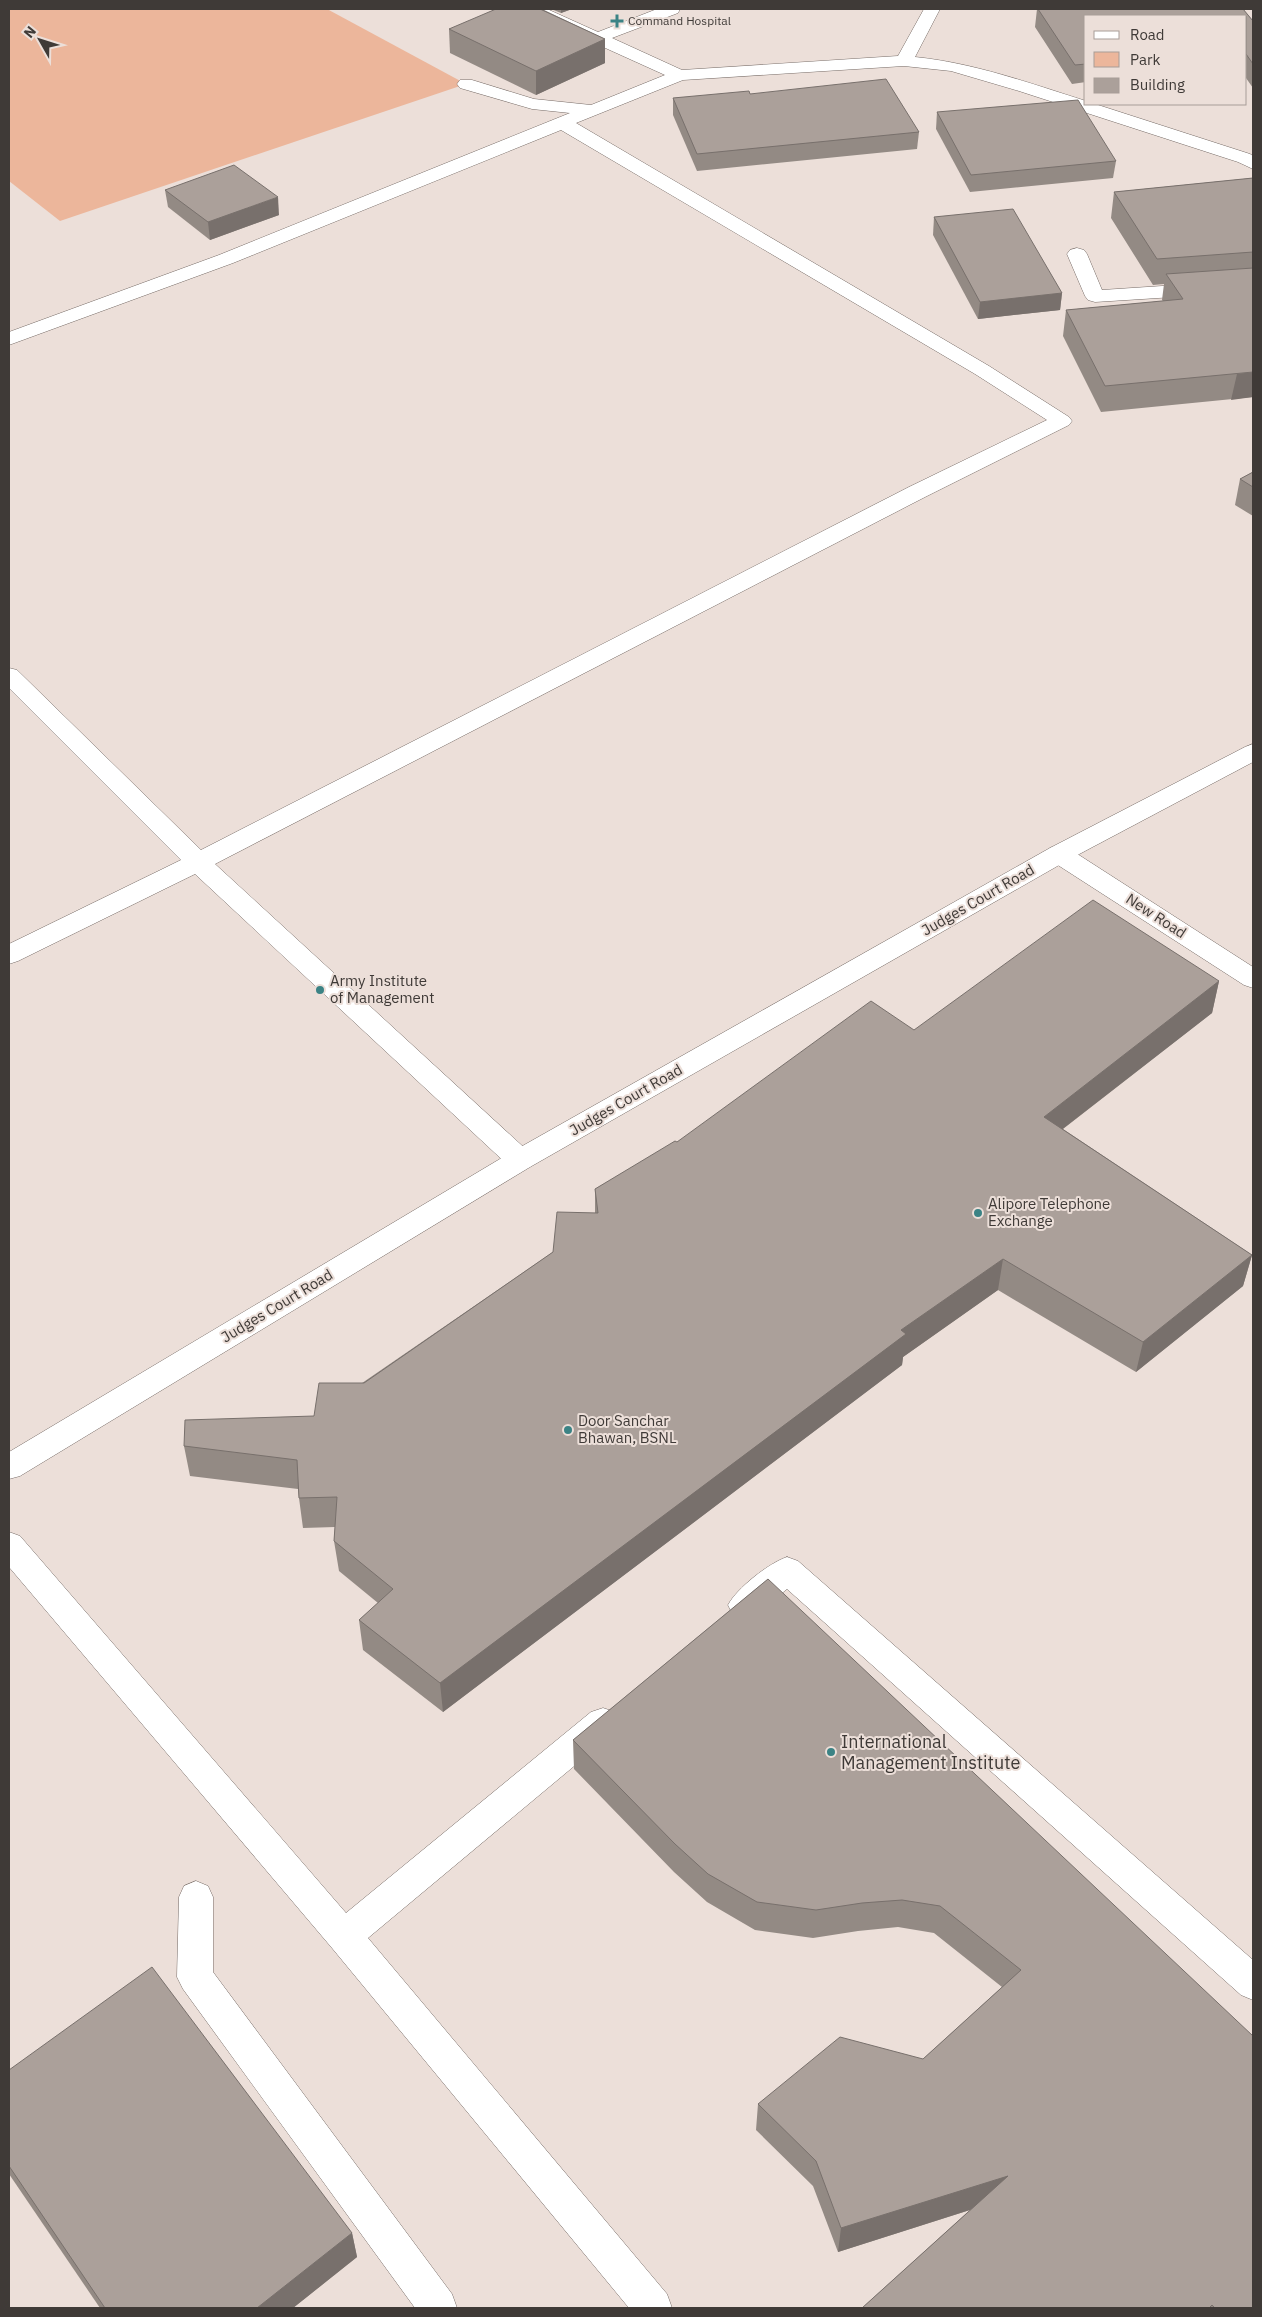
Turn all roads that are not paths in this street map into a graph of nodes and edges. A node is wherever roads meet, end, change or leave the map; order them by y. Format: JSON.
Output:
{"nodes":[{"id":1,"x":534,"y":9,"type":"edge"},
{"id":2,"x":672,"y":9,"type":"edge"},
{"id":3,"x":932,"y":9,"type":"edge"},
{"id":4,"x":600,"y":37,"type":"junction"},
{"id":5,"x":904,"y":61,"type":"junction"},
{"id":6,"x":680,"y":75,"type":"junction"},
{"id":7,"x":466,"y":84,"type":"dead end"},
{"id":8,"x":595,"y":110,"type":"junction"},
{"id":9,"x":563,"y":123,"type":"junction"},
{"id":10,"x":1253,"y":164,"type":"edge"},
{"id":11,"x":1077,"y":254,"type":"dead end"},
{"id":12,"x":1253,"y":286,"type":"edge"},
{"id":13,"x":9,"y":339,"type":"edge"},
{"id":14,"x":9,"y":675,"type":"edge"},
{"id":15,"x":1253,"y":752,"type":"edge"},
{"id":16,"x":1059,"y":854,"type":"junction"},
{"id":17,"x":198,"y":862,"type":"junction"},
{"id":18,"x":9,"y":955,"type":"edge"},
{"id":19,"x":1253,"y":979,"type":"edge"},
{"id":20,"x":520,"y":1160,"type":"junction"},
{"id":21,"x":9,"y":1467,"type":"edge"},
{"id":22,"x":9,"y":1545,"type":"edge"},
{"id":23,"x":719,"y":1626,"type":"edge"},
{"id":24,"x":627,"y":1702,"type":"edge"},
{"id":25,"x":196,"y":1897,"type":"dead end"},
{"id":26,"x":344,"y":1936,"type":"junction"},
{"id":27,"x":1253,"y":1983,"type":"edge"},
{"id":28,"x":438,"y":2308,"type":"edge"},
{"id":29,"x":654,"y":2308,"type":"edge"}],
"edges":[{"from":1,"to":4,"type":"main road"},
{"from":2,"to":4,"type":"main road"},
{"from":3,"to":5,"type":"main road"},
{"from":4,"to":6,"type":"main road"},
{"from":5,"to":6,"type":"main road"},
{"from":5,"to":10,"type":"main road"},
{"from":6,"to":8,"type":"main road"},
{"from":7,"to":8,"type":"main road"},
{"from":8,"to":9,"type":"main road"},
{"from":9,"to":13,"type":"main road"},
{"from":9,"to":17,"type":"main road"},
{"from":11,"to":12,"type":"main road"},
{"from":14,"to":17,"type":"main road"},
{"from":15,"to":16,"type":"main road","name":"Judges Court Road"},
{"from":16,"to":19,"type":"main road","name":"New Road"},
{"from":16,"to":20,"type":"main road","name":"Judges Court Road"},
{"from":17,"to":18,"type":"main road"},
{"from":17,"to":20,"type":"main road"},
{"from":20,"to":21,"type":"main road","name":"Judges Court Road"},
{"from":22,"to":26,"type":"main road"},
{"from":23,"to":27,"type":"main road"},
{"from":24,"to":26,"type":"main road"},
{"from":25,"to":28,"type":"main road"},
{"from":26,"to":29,"type":"main road"}]}
